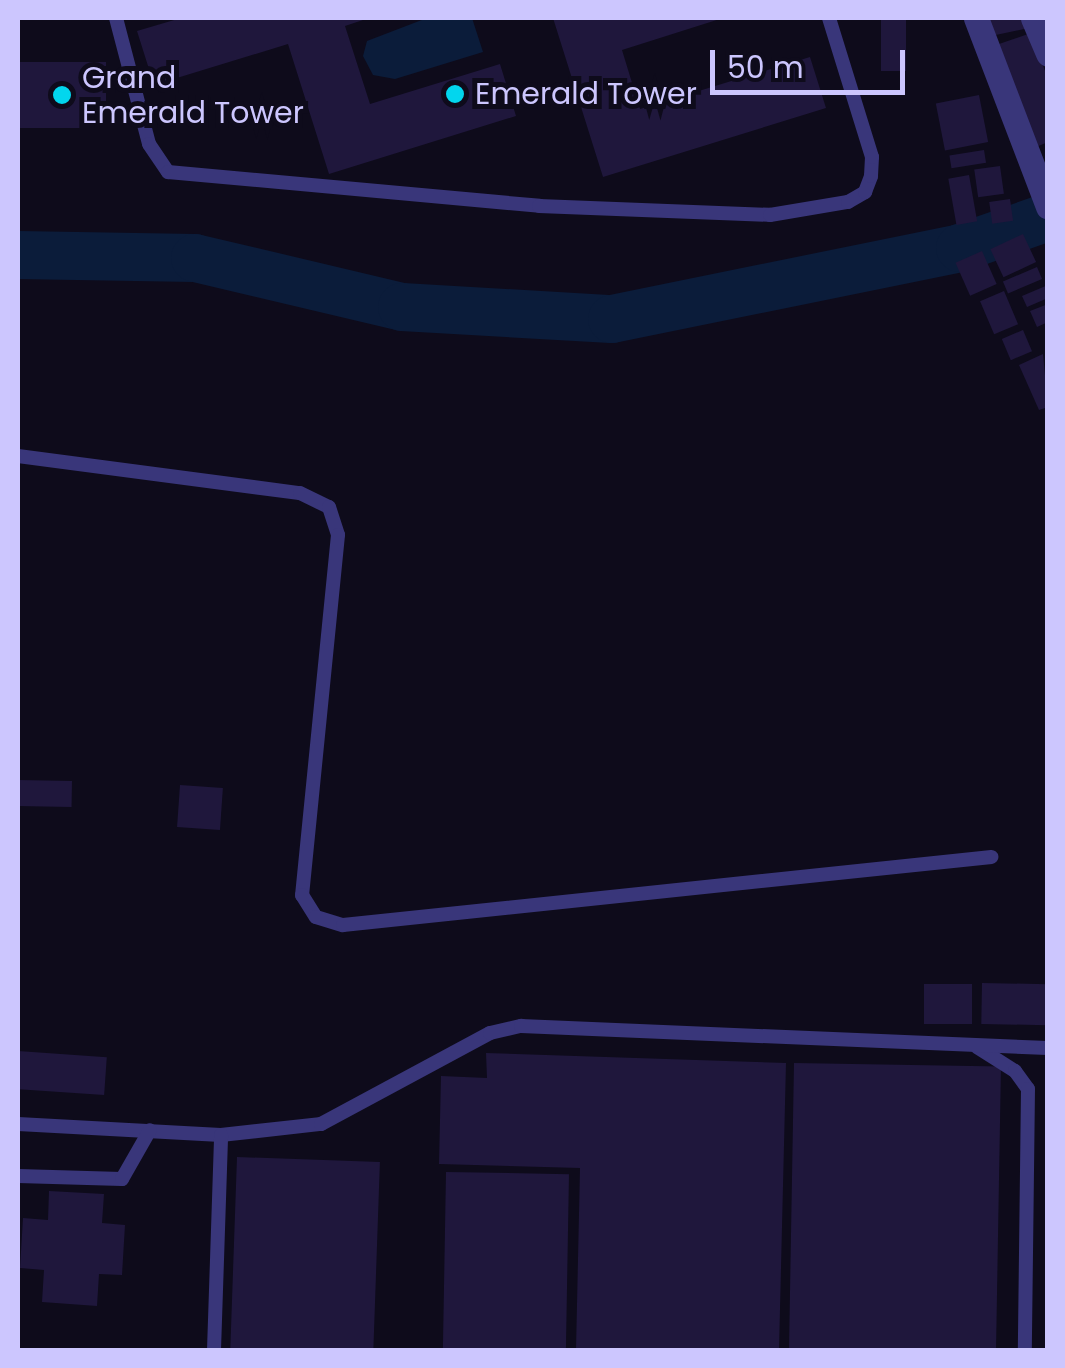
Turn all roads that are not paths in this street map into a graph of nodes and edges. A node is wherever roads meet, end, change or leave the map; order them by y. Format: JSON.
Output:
{"nodes":[{"id":1,"x":116,"y":18,"type":"edge"},
{"id":2,"x":829,"y":18,"type":"edge"},
{"id":3,"x":976,"y":18,"type":"edge"},
{"id":4,"x":1034,"y":18,"type":"edge"},
{"id":5,"x":1048,"y":54,"type":"edge"},
{"id":6,"x":1048,"y":207,"type":"edge"},
{"id":7,"x":18,"y":456,"type":"edge"},
{"id":8,"x":992,"y":857,"type":"dead end"},
{"id":9,"x":977,"y":1046,"type":"junction"},
{"id":10,"x":1048,"y":1048,"type":"edge"},
{"id":11,"x":18,"y":1124,"type":"edge"},
{"id":12,"x":150,"y":1130,"type":"junction"},
{"id":13,"x":221,"y":1135,"type":"junction"},
{"id":14,"x":18,"y":1176,"type":"edge"},
{"id":15,"x":214,"y":1350,"type":"edge"},
{"id":16,"x":1025,"y":1350,"type":"edge"}],
"edges":[{"from":1,"to":2,"type":"lane"},
{"from":3,"to":6,"type":"street"},
{"from":4,"to":5,"type":"street"},
{"from":7,"to":8,"type":"lane"},
{"from":9,"to":10,"type":"lane"},
{"from":9,"to":13,"type":"lane"},
{"from":9,"to":16,"type":"lane"},
{"from":11,"to":12,"type":"lane"},
{"from":12,"to":13,"type":"lane"},
{"from":12,"to":14,"type":"lane"},
{"from":13,"to":15,"type":"lane"}]}
